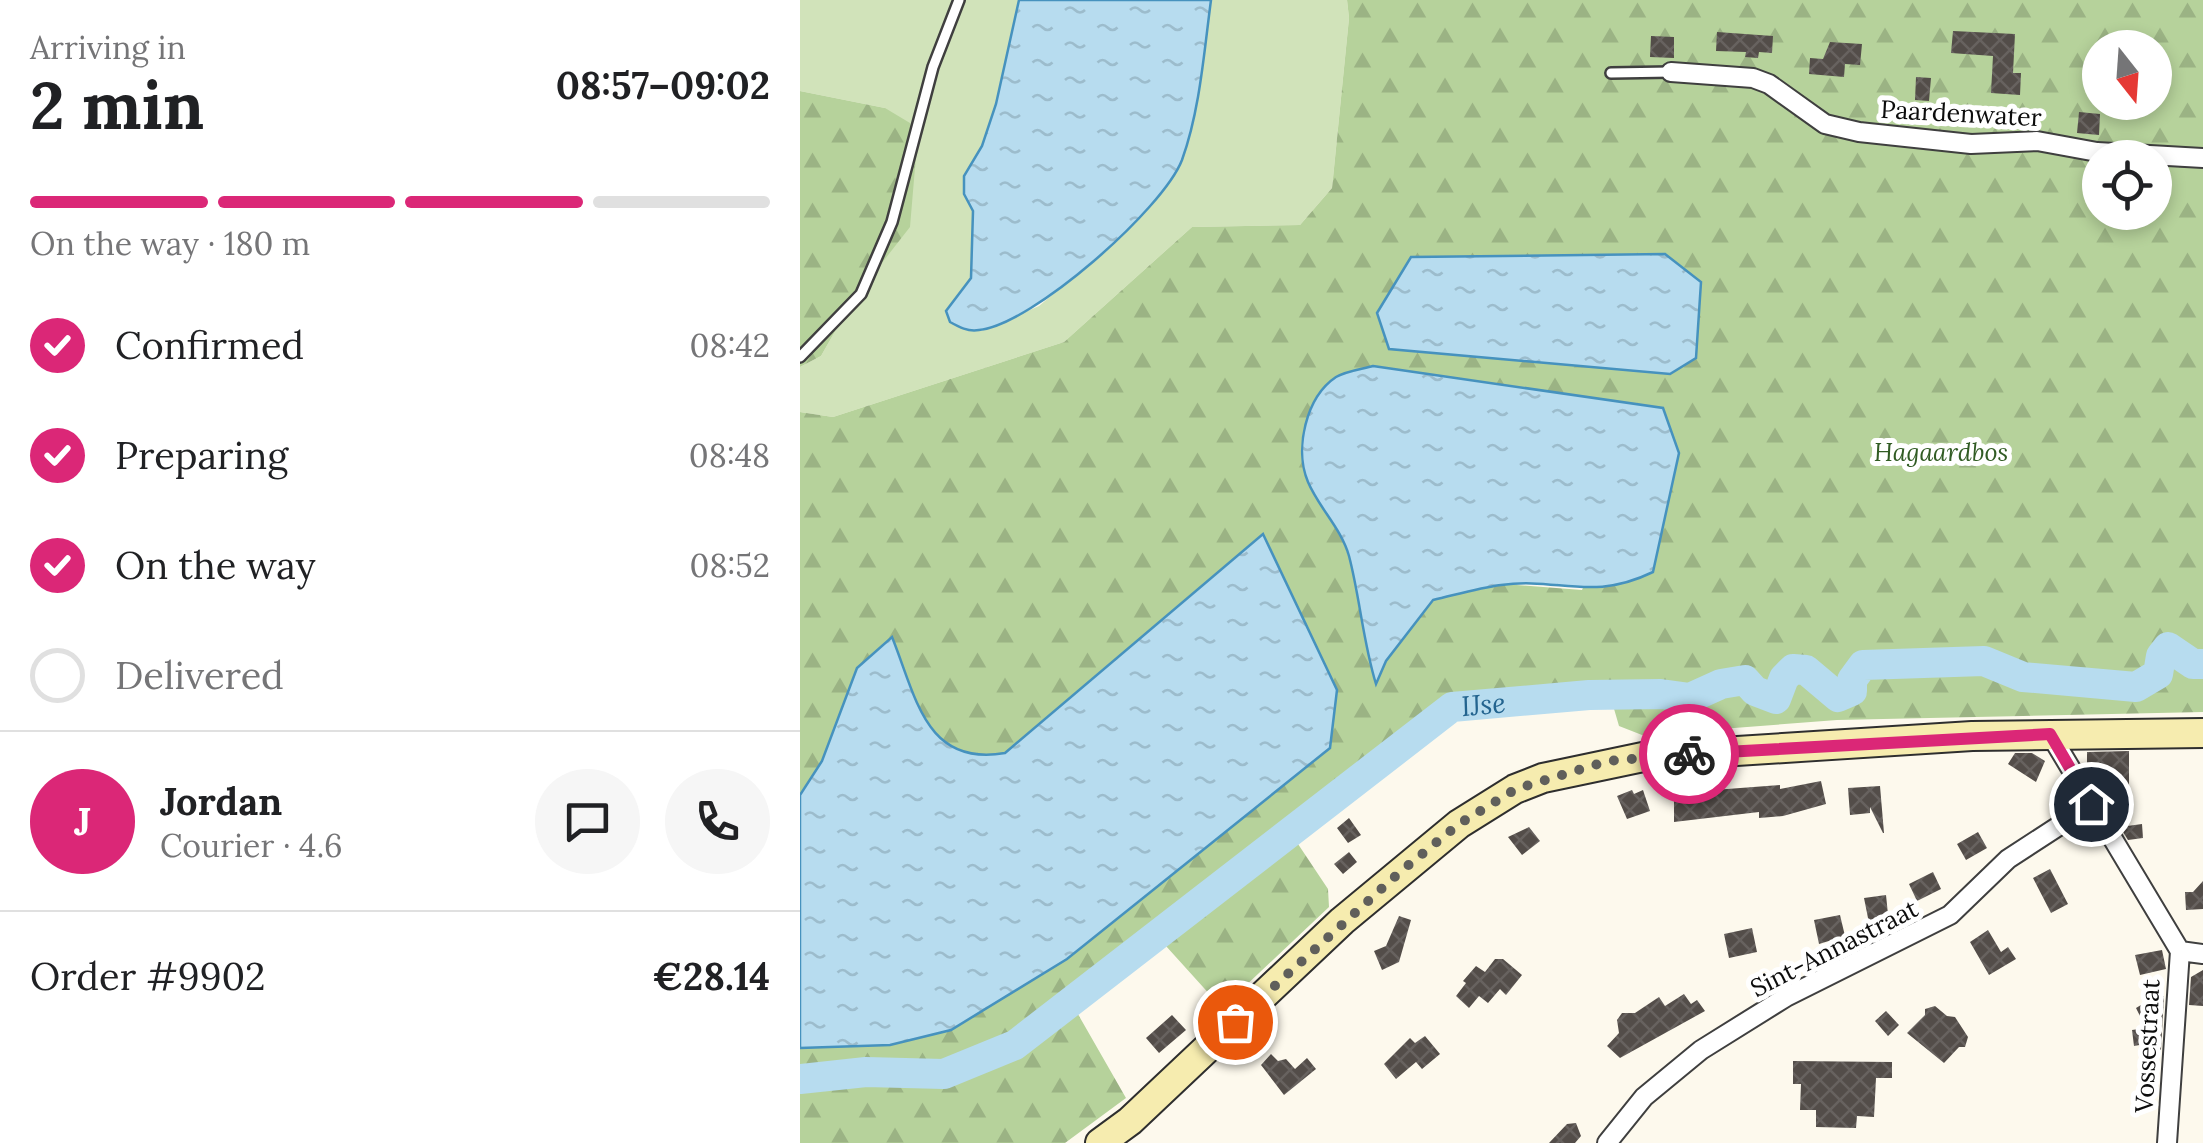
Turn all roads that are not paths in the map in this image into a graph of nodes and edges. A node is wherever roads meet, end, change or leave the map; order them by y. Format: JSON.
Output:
{"nodes":[{"id":1,"x":959,"y":0,"type":"edge"},
{"id":2,"x":1671,"y":72,"type":"joint"},
{"id":3,"x":1611,"y":73,"type":"dead end"},
{"id":4,"x":2203,"y":158,"type":"edge"},
{"id":5,"x":800,"y":357,"type":"edge"},
{"id":6,"x":2203,"y":733,"type":"edge"},
{"id":7,"x":2050,"y":734,"type":"junction"},
{"id":8,"x":2091,"y":804,"type":"junction"},
{"id":9,"x":2180,"y":951,"type":"junction"},
{"id":10,"x":2203,"y":954,"type":"edge"},
{"id":11,"x":1100,"y":1143,"type":"edge"},
{"id":12,"x":1607,"y":1143,"type":"edge"},
{"id":13,"x":2168,"y":1143,"type":"edge"}],
"edges":[{"from":1,"to":5,"type":"lane"},
{"from":2,"to":3,"type":"lane"},
{"from":2,"to":4,"type":"street","name":"Paardenwater"},
{"from":6,"to":7,"type":"main road"},
{"from":7,"to":8,"type":"street"},
{"from":7,"to":11,"type":"main road"},
{"from":8,"to":9,"type":"street"},
{"from":8,"to":12,"type":"street","name":"Sint-Annastraat"},
{"from":9,"to":10,"type":"street"},
{"from":9,"to":13,"type":"street","name":"Vossestraat"}]}
